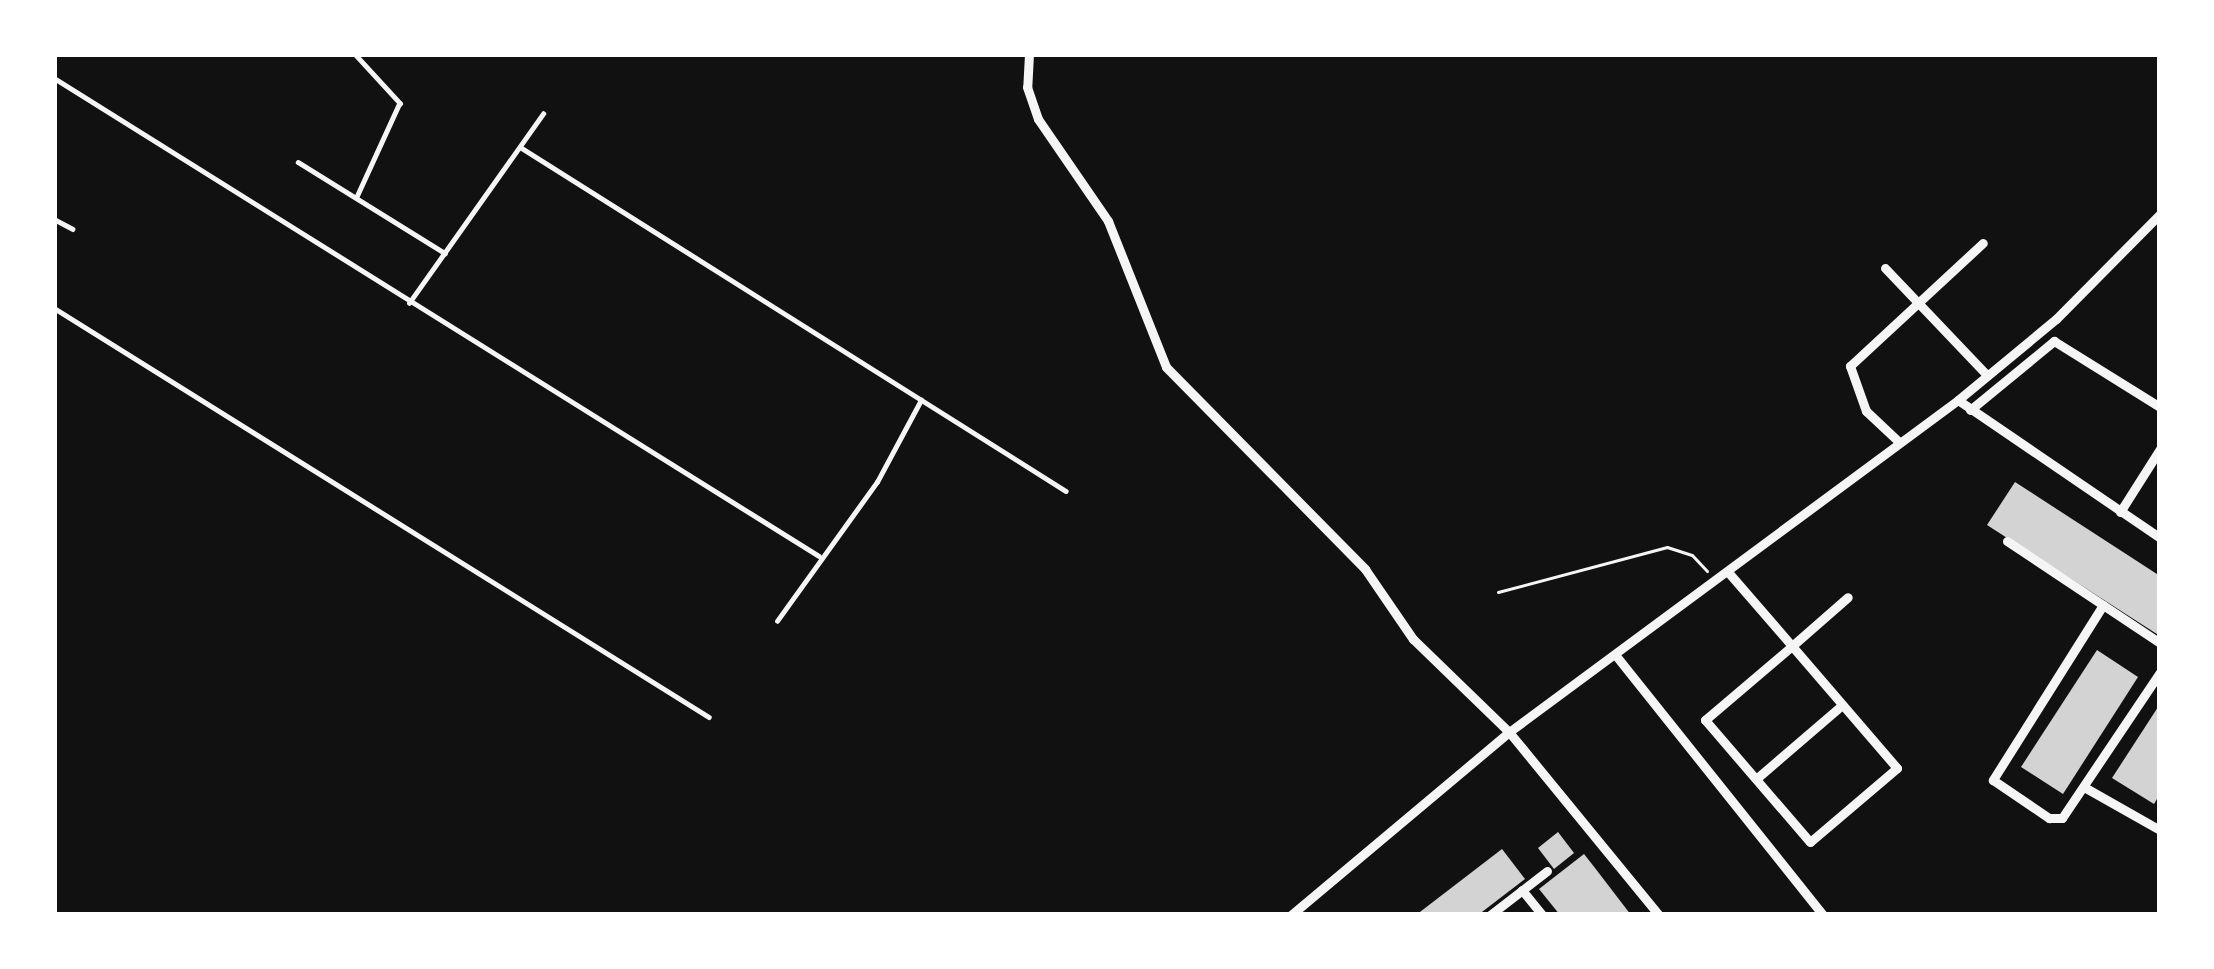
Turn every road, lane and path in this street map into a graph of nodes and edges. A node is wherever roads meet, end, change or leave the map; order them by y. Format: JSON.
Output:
{"nodes":[{"id":1,"x":355,"y":54,"type":"edge"},
{"id":2,"x":1029,"y":54,"type":"edge"},
{"id":3,"x":54,"y":78,"type":"edge"},
{"id":4,"x":543,"y":114,"type":"dead end"},
{"id":5,"x":520,"y":147,"type":"junction"},
{"id":6,"x":298,"y":162,"type":"dead end"},
{"id":7,"x":357,"y":196,"type":"junction"},
{"id":8,"x":2160,"y":214,"type":"edge"},
{"id":9,"x":54,"y":219,"type":"edge"},
{"id":10,"x":73,"y":229,"type":"dead end"},
{"id":11,"x":1983,"y":243,"type":"dead end"},
{"id":12,"x":445,"y":253,"type":"junction"},
{"id":13,"x":1885,"y":268,"type":"dead end"},
{"id":14,"x":410,"y":303,"type":"junction"},
{"id":15,"x":1920,"y":304,"type":"junction"},
{"id":16,"x":54,"y":308,"type":"edge"},
{"id":17,"x":1986,"y":374,"type":"junction"},
{"id":18,"x":921,"y":400,"type":"junction"},
{"id":19,"x":1958,"y":400,"type":"junction"},
{"id":20,"x":2160,"y":407,"type":"edge"},
{"id":21,"x":1970,"y":410,"type":"junction"},
{"id":22,"x":1898,"y":441,"type":"junction"},
{"id":23,"x":2160,"y":449,"type":"edge"},
{"id":24,"x":1066,"y":491,"type":"dead end"},
{"id":25,"x":2120,"y":512,"type":"junction"},
{"id":26,"x":2160,"y":538,"type":"edge"},
{"id":27,"x":2007,"y":541,"type":"dead end"},
{"id":28,"x":819,"y":556,"type":"junction"},
{"id":29,"x":1728,"y":572,"type":"junction"},
{"id":30,"x":1716,"y":581,"type":"junction"},
{"id":31,"x":1498,"y":592,"type":"dead end"},
{"id":32,"x":1848,"y":597,"type":"dead end"},
{"id":33,"x":2103,"y":605,"type":"junction"},
{"id":34,"x":777,"y":621,"type":"dead end"},
{"id":35,"x":2160,"y":643,"type":"edge"},
{"id":36,"x":1792,"y":646,"type":"junction"},
{"id":37,"x":1618,"y":657,"type":"junction"},
{"id":38,"x":2160,"y":672,"type":"edge"},
{"id":39,"x":1842,"y":705,"type":"junction"},
{"id":40,"x":709,"y":717,"type":"dead end"},
{"id":41,"x":1509,"y":732,"type":"junction"},
{"id":42,"x":1756,"y":779,"type":"junction"},
{"id":43,"x":2084,"y":787,"type":"junction"},
{"id":44,"x":2160,"y":830,"type":"edge"},
{"id":45,"x":1546,"y":871,"type":"dead end"},
{"id":46,"x":1522,"y":890,"type":"junction"},
{"id":47,"x":1292,"y":915,"type":"edge"},
{"id":48,"x":1490,"y":915,"type":"edge"},
{"id":49,"x":1542,"y":915,"type":"edge"},
{"id":50,"x":1659,"y":915,"type":"edge"},
{"id":51,"x":1823,"y":915,"type":"edge"}],
"edges":[{"from":1,"to":7,"type":"lane"},
{"from":2,"to":41,"type":"street"},
{"from":3,"to":14,"type":"lane"},
{"from":4,"to":5,"type":"lane"},
{"from":5,"to":12,"type":"lane"},
{"from":5,"to":18,"type":"lane"},
{"from":6,"to":7,"type":"lane"},
{"from":7,"to":12,"type":"lane"},
{"from":8,"to":17,"type":"street"},
{"from":9,"to":10,"type":"lane"},
{"from":11,"to":15,"type":"street"},
{"from":12,"to":14,"type":"lane"},
{"from":13,"to":15,"type":"street"},
{"from":14,"to":28,"type":"lane"},
{"from":15,"to":17,"type":"street"},
{"from":15,"to":22,"type":"street"},
{"from":16,"to":40,"type":"lane"},
{"from":17,"to":19,"type":"street"},
{"from":18,"to":24,"type":"lane"},
{"from":18,"to":28,"type":"lane"},
{"from":19,"to":21,"type":"street"},
{"from":19,"to":22,"type":"street"},
{"from":20,"to":21,"type":"street"},
{"from":21,"to":25,"type":"street"},
{"from":22,"to":29,"type":"street"},
{"from":23,"to":25,"type":"street"},
{"from":25,"to":26,"type":"street"},
{"from":27,"to":33,"type":"street"},
{"from":28,"to":34,"type":"lane"},
{"from":29,"to":30,"type":"street"},
{"from":29,"to":36,"type":"street"},
{"from":30,"to":31,"type":"path"},
{"from":30,"to":37,"type":"street"},
{"from":32,"to":36,"type":"street"},
{"from":33,"to":35,"type":"street"},
{"from":33,"to":43,"type":"street"},
{"from":36,"to":39,"type":"street"},
{"from":36,"to":42,"type":"street"},
{"from":37,"to":41,"type":"street"},
{"from":37,"to":51,"type":"street"},
{"from":38,"to":43,"type":"street"},
{"from":39,"to":42,"type":"street"},
{"from":39,"to":42,"type":"street"},
{"from":41,"to":47,"type":"street"},
{"from":41,"to":50,"type":"street"},
{"from":43,"to":44,"type":"street"},
{"from":45,"to":46,"type":"street"},
{"from":46,"to":48,"type":"street"},
{"from":46,"to":49,"type":"street"}]}
